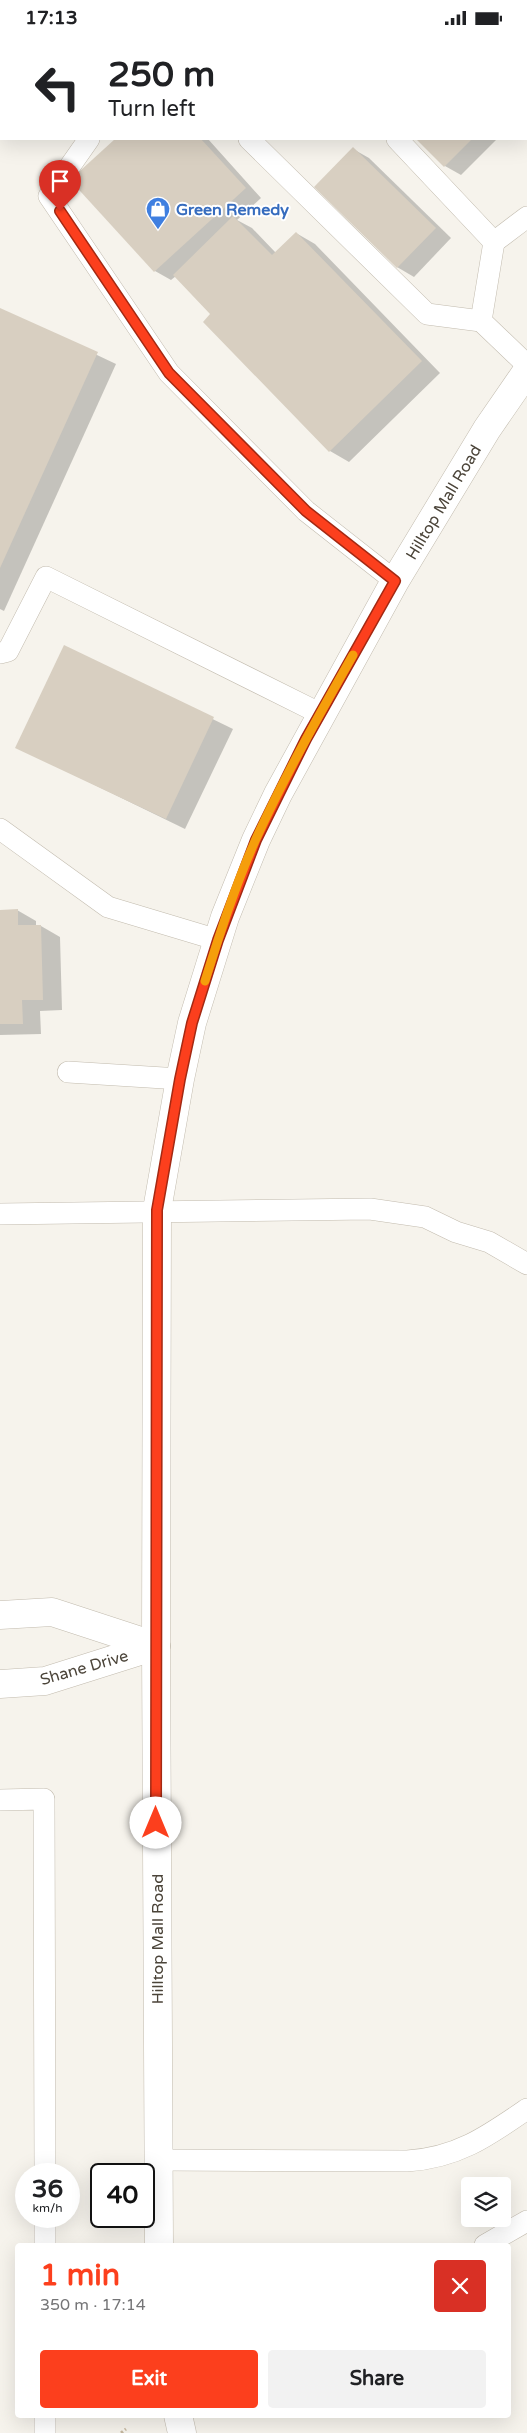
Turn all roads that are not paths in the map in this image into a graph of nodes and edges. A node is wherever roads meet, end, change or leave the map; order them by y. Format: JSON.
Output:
{"nodes":[{"id":1,"x":88,"y":140,"type":"edge"},
{"id":2,"x":253,"y":140,"type":"edge"},
{"id":3,"x":398,"y":140,"type":"edge"},
{"id":4,"x":527,"y":217,"type":"edge"},
{"id":5,"x":494,"y":242,"type":"junction"},
{"id":6,"x":480,"y":321,"type":"junction"},
{"id":7,"x":527,"y":365,"type":"edge"},
{"id":8,"x":527,"y":371,"type":"edge"},
{"id":9,"x":395,"y":581,"type":"junction"},
{"id":10,"x":0,"y":653,"type":"edge"},
{"id":11,"x":321,"y":714,"type":"junction"},
{"id":12,"x":0,"y":829,"type":"edge"},
{"id":13,"x":218,"y":940,"type":"junction"},
{"id":14,"x":68,"y":1072,"type":"dead end"},
{"id":15,"x":180,"y":1079,"type":"junction"},
{"id":16,"x":157,"y":1210,"type":"junction"},
{"id":17,"x":0,"y":1214,"type":"edge"},
{"id":18,"x":527,"y":1264,"type":"edge"},
{"id":19,"x":0,"y":1615,"type":"edge"},
{"id":20,"x":156,"y":1646,"type":"junction"},
{"id":21,"x":0,"y":1684,"type":"edge"},
{"id":22,"x":0,"y":1800,"type":"edge"},
{"id":23,"x":527,"y":2109,"type":"edge"},
{"id":24,"x":158,"y":2160,"type":"junction"},
{"id":25,"x":45,"y":2163,"type":"edge"},
{"id":26,"x":527,"y":2221,"type":"edge"},
{"id":27,"x":45,"y":2228,"type":"edge"},
{"id":28,"x":45,"y":2243,"type":"edge"},
{"id":29,"x":159,"y":2243,"type":"edge"},
{"id":30,"x":488,"y":2243,"type":"edge"},
{"id":31,"x":45,"y":2418,"type":"edge"},
{"id":32,"x":179,"y":2418,"type":"edge"},
{"id":33,"x":45,"y":2433,"type":"edge"},
{"id":34,"x":182,"y":2433,"type":"edge"}],
"edges":[{"from":1,"to":9,"type":"lane"},
{"from":2,"to":6,"type":"lane"},
{"from":3,"to":5,"type":"lane"},
{"from":4,"to":5,"type":"lane"},
{"from":5,"to":6,"type":"lane"},
{"from":6,"to":7,"type":"lane"},
{"from":8,"to":9,"type":"street","name":"Hilltop Mall Road"},
{"from":9,"to":11,"type":"street","name":"Hilltop Mall Road"},
{"from":10,"to":11,"type":"lane"},
{"from":11,"to":13,"type":"street","name":"Hilltop Mall Road"},
{"from":12,"to":13,"type":"lane"},
{"from":13,"to":15,"type":"street","name":"Hilltop Mall Road"},
{"from":14,"to":15,"type":"lane"},
{"from":15,"to":16,"type":"street","name":"Hilltop Mall Road"},
{"from":16,"to":17,"type":"lane"},
{"from":16,"to":18,"type":"lane"},
{"from":16,"to":20,"type":"street","name":"Hilltop Mall Road"},
{"from":19,"to":20,"type":"street","name":"Shane Drive"},
{"from":20,"to":21,"type":"street","name":"Shane Drive"},
{"from":20,"to":24,"type":"street","name":"Hilltop Mall Road"},
{"from":22,"to":25,"type":"lane"},
{"from":23,"to":24,"type":"lane"},
{"from":24,"to":29,"type":"street","name":"Hilltop Mall Road"},
{"from":26,"to":30,"type":"lane"},
{"from":27,"to":28,"type":"lane"},
{"from":31,"to":33,"type":"lane"},
{"from":32,"to":34,"type":"street"}]}
